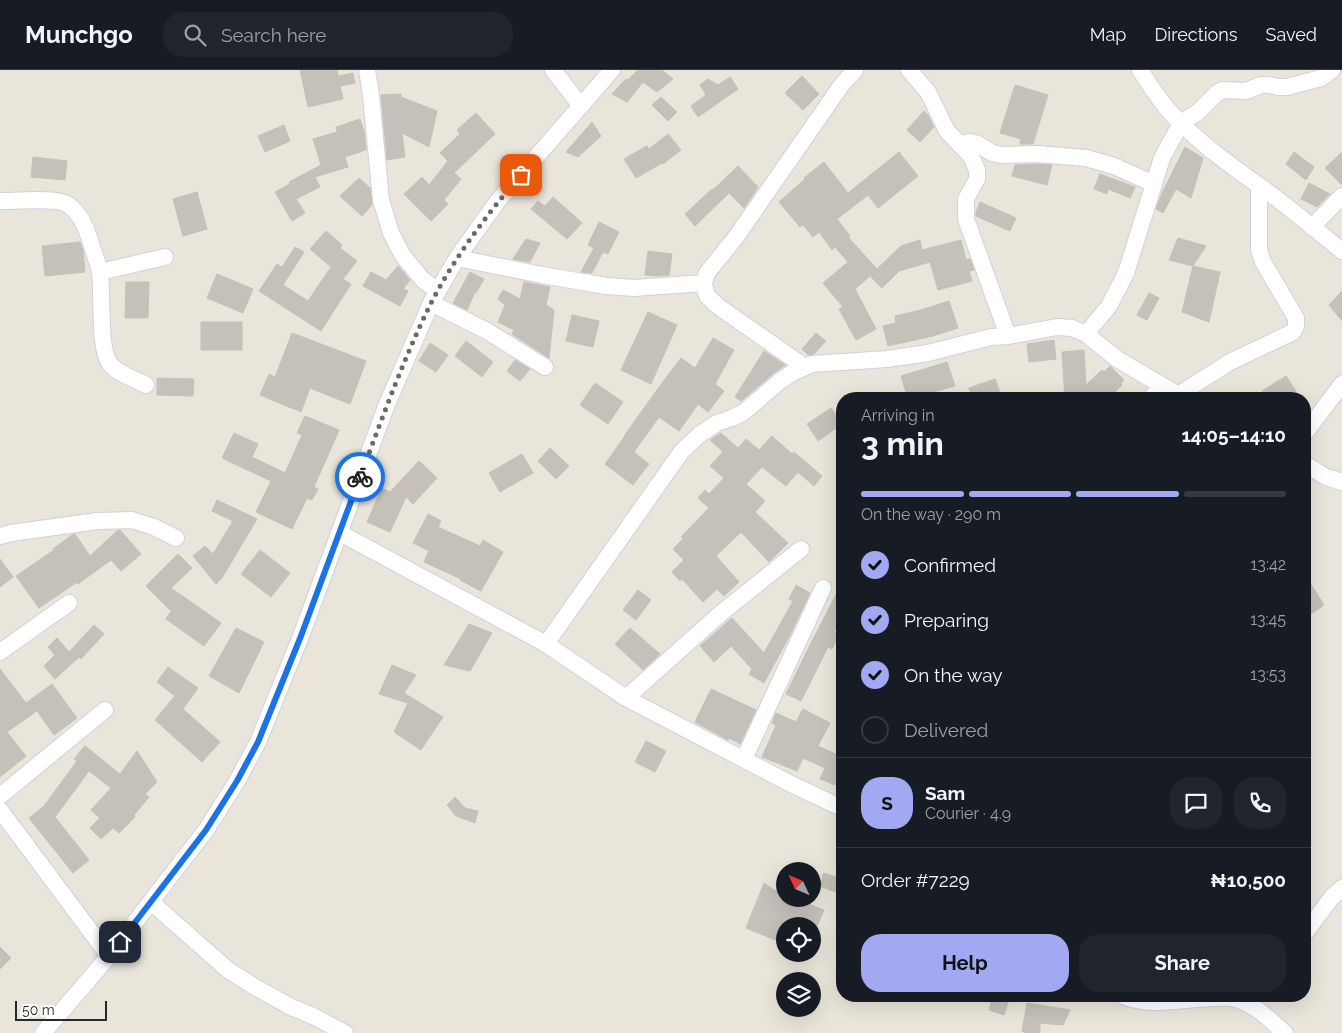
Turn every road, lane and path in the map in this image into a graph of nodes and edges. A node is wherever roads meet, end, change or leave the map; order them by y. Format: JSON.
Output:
{"nodes":[{"id":1,"x":367,"y":70,"type":"edge"},
{"id":2,"x":554,"y":70,"type":"edge"},
{"id":3,"x":612,"y":70,"type":"edge"},
{"id":4,"x":855,"y":70,"type":"edge"},
{"id":5,"x":909,"y":70,"type":"edge"},
{"id":6,"x":1140,"y":70,"type":"edge"},
{"id":7,"x":1332,"y":70,"type":"edge"},
{"id":8,"x":581,"y":106,"type":"junction"},
{"id":9,"x":1181,"y":123,"type":"junction"},
{"id":10,"x":959,"y":144,"type":"junction"},
{"id":11,"x":1154,"y":184,"type":"junction"},
{"id":12,"x":1259,"y":186,"type":"junction"},
{"id":13,"x":1342,"y":196,"type":"edge"},
{"id":14,"x":0,"y":201,"type":"edge"},
{"id":15,"x":1312,"y":227,"type":"junction"},
{"id":16,"x":1342,"y":251,"type":"edge"},
{"id":17,"x":165,"y":257,"type":"dead end"},
{"id":18,"x":457,"y":258,"type":"junction"},
{"id":19,"x":100,"y":272,"type":"junction"},
{"id":20,"x":704,"y":283,"type":"junction"},
{"id":21,"x":434,"y":297,"type":"junction"},
{"id":22,"x":1086,"y":334,"type":"junction"},
{"id":23,"x":1008,"y":336,"type":"junction"},
{"id":24,"x":545,"y":367,"type":"dead end"},
{"id":25,"x":804,"y":367,"type":"junction"},
{"id":26,"x":1342,"y":384,"type":"edge"},
{"id":27,"x":146,"y":385,"type":"dead end"},
{"id":28,"x":1162,"y":386,"type":"junction"},
{"id":29,"x":1156,"y":392,"type":"edge"},
{"id":30,"x":1172,"y":392,"type":"edge"},
{"id":31,"x":1188,"y":392,"type":"edge"},
{"id":32,"x":1311,"y":425,"type":"edge"},
{"id":33,"x":1311,"y":468,"type":"edge"},
{"id":34,"x":1342,"y":482,"type":"edge"},
{"id":35,"x":340,"y":533,"type":"junction"},
{"id":36,"x":0,"y":536,"type":"edge"},
{"id":37,"x":176,"y":538,"type":"dead end"},
{"id":38,"x":801,"y":549,"type":"dead end"},
{"id":39,"x":823,"y":588,"type":"dead end"},
{"id":40,"x":69,"y":603,"type":"dead end"},
{"id":41,"x":546,"y":644,"type":"junction"},
{"id":42,"x":0,"y":652,"type":"edge"},
{"id":43,"x":626,"y":698,"type":"junction"},
{"id":44,"x":105,"y":710,"type":"dead end"},
{"id":45,"x":744,"y":759,"type":"junction"},
{"id":46,"x":0,"y":796,"type":"edge"},
{"id":47,"x":836,"y":805,"type":"edge"},
{"id":48,"x":0,"y":810,"type":"edge"},
{"id":49,"x":1342,"y":888,"type":"edge"},
{"id":50,"x":151,"y":902,"type":"junction"},
{"id":51,"x":1311,"y":925,"type":"edge"},
{"id":52,"x":109,"y":956,"type":"junction"},
{"id":53,"x":1258,"y":1002,"type":"edge"},
{"id":54,"x":43,"y":1033,"type":"edge"},
{"id":55,"x":345,"y":1033,"type":"edge"},
{"id":56,"x":1285,"y":1033,"type":"edge"}],
"edges":[{"from":1,"to":21,"type":"street"},
{"from":2,"to":8,"type":"street"},
{"from":3,"to":8,"type":"street"},
{"from":4,"to":20,"type":"street"},
{"from":5,"to":10,"type":"street"},
{"from":6,"to":9,"type":"street"},
{"from":7,"to":9,"type":"street"},
{"from":8,"to":18,"type":"street"},
{"from":9,"to":11,"type":"street"},
{"from":9,"to":12,"type":"street"},
{"from":10,"to":11,"type":"street"},
{"from":10,"to":23,"type":"street"},
{"from":11,"to":22,"type":"street"},
{"from":12,"to":15,"type":"street"},
{"from":12,"to":31,"type":"street"},
{"from":13,"to":15,"type":"street"},
{"from":14,"to":19,"type":"street"},
{"from":15,"to":16,"type":"street"},
{"from":17,"to":19,"type":"street"},
{"from":18,"to":20,"type":"street"},
{"from":18,"to":21,"type":"street"},
{"from":19,"to":27,"type":"street"},
{"from":20,"to":25,"type":"street"},
{"from":21,"to":24,"type":"street"},
{"from":21,"to":35,"type":"street"},
{"from":22,"to":23,"type":"street"},
{"from":22,"to":28,"type":"street"},
{"from":23,"to":25,"type":"street"},
{"from":25,"to":41,"type":"street"},
{"from":26,"to":32,"type":"street"},
{"from":28,"to":29,"type":"street"},
{"from":28,"to":30,"type":"street"},
{"from":33,"to":34,"type":"street"},
{"from":35,"to":41,"type":"street"},
{"from":35,"to":50,"type":"street"},
{"from":36,"to":37,"type":"street"},
{"from":38,"to":43,"type":"street"},
{"from":39,"to":45,"type":"street"},
{"from":40,"to":42,"type":"street"},
{"from":41,"to":43,"type":"street"},
{"from":43,"to":45,"type":"street"},
{"from":44,"to":46,"type":"street"},
{"from":45,"to":47,"type":"street"},
{"from":48,"to":52,"type":"street"},
{"from":49,"to":51,"type":"street"},
{"from":50,"to":52,"type":"street"},
{"from":50,"to":55,"type":"street"},
{"from":52,"to":54,"type":"street"},
{"from":53,"to":56,"type":"street"}]}
